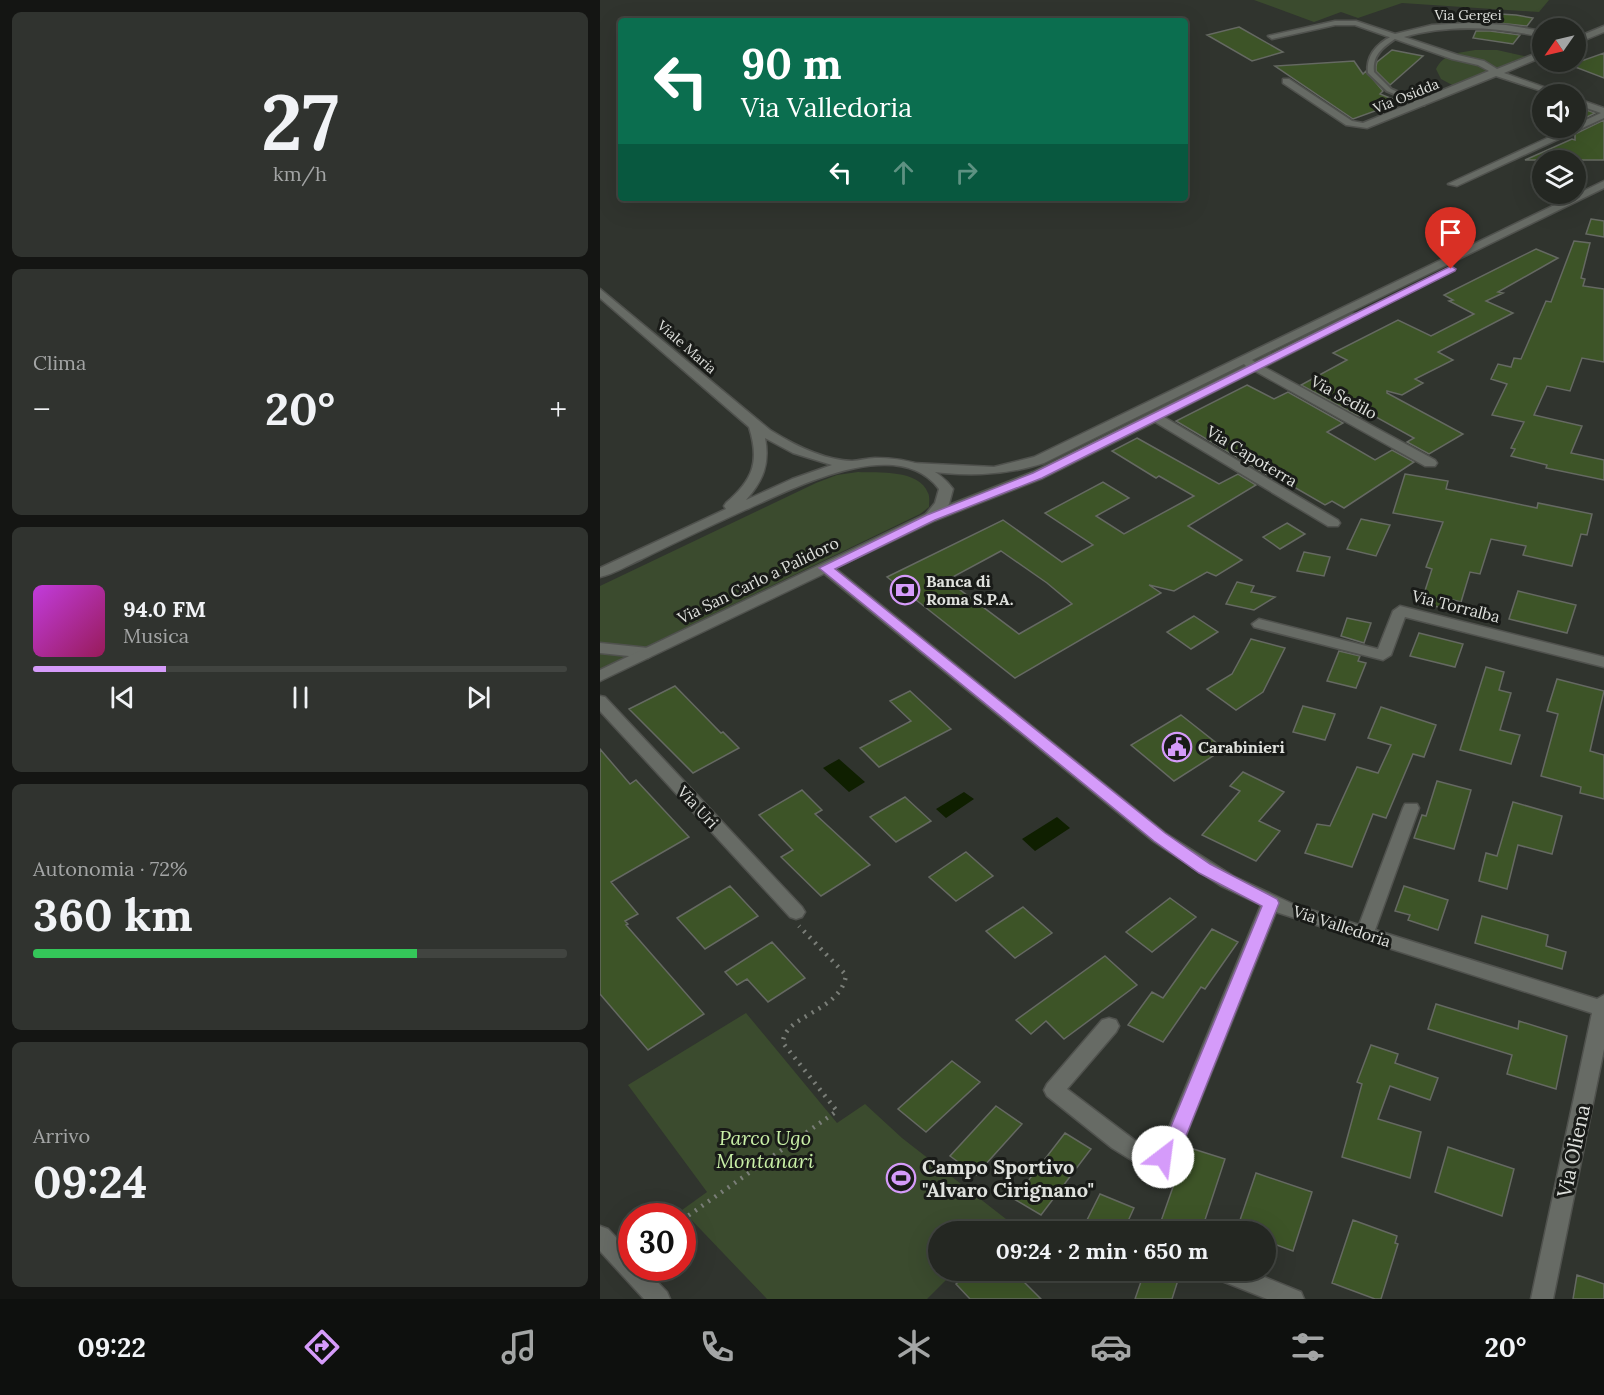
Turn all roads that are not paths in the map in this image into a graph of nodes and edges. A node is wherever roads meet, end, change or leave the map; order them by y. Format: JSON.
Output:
{"nodes":[{"id":1,"x":1604,"y":29,"type":"edge"},
{"id":2,"x":1532,"y":32,"type":"edge"},
{"id":3,"x":1272,"y":36,"type":"dead end"},
{"id":4,"x":1396,"y":36,"type":"junction"},
{"id":5,"x":1586,"y":36,"type":"edge"},
{"id":6,"x":1532,"y":58,"type":"edge"},
{"id":7,"x":1498,"y":73,"type":"junction"},
{"id":8,"x":1286,"y":81,"type":"dead end"},
{"id":9,"x":1532,"y":85,"type":"edge"},
{"id":10,"x":1422,"y":104,"type":"junction"},
{"id":11,"x":1586,"y":106,"type":"edge"},
{"id":12,"x":1604,"y":113,"type":"edge"},
{"id":13,"x":1453,"y":184,"type":"dead end"},
{"id":14,"x":1604,"y":184,"type":"edge"},
{"id":15,"x":1604,"y":193,"type":"edge"},
{"id":16,"x":600,"y":292,"type":"edge"},
{"id":17,"x":1242,"y":360,"type":"junction"},
{"id":18,"x":1256,"y":367,"type":"junction"},
{"id":19,"x":1154,"y":416,"type":"junction"},
{"id":20,"x":755,"y":426,"type":"junction"},
{"id":21,"x":1430,"y":463,"type":"dead end"},
{"id":22,"x":850,"y":464,"type":"junction"},
{"id":23,"x":917,"y":466,"type":"junction"},
{"id":24,"x":931,"y":517,"type":"junction"},
{"id":25,"x":715,"y":518,"type":"junction"},
{"id":26,"x":1333,"y":524,"type":"dead end"},
{"id":27,"x":826,"y":568,"type":"junction"},
{"id":28,"x":600,"y":573,"type":"edge"},
{"id":29,"x":1259,"y":624,"type":"dead end"},
{"id":30,"x":600,"y":648,"type":"edge"},
{"id":31,"x":648,"y":653,"type":"junction"},
{"id":32,"x":1604,"y":662,"type":"edge"},
{"id":33,"x":600,"y":676,"type":"edge"},
{"id":34,"x":600,"y":701,"type":"edge"},
{"id":35,"x":1411,"y":808,"type":"dead end"},
{"id":36,"x":1271,"y":903,"type":"junction"},
{"id":37,"x":796,"y":912,"type":"road end"},
{"id":38,"x":1365,"y":934,"type":"junction"},
{"id":39,"x":1604,"y":1007,"type":"edge"},
{"id":40,"x":1109,"y":1026,"type":"dead end"},
{"id":41,"x":600,"y":1236,"type":"edge"},
{"id":42,"x":1248,"y":1281,"type":"edge"},
{"id":43,"x":659,"y":1299,"type":"edge"},
{"id":44,"x":1293,"y":1299,"type":"edge"},
{"id":45,"x":1542,"y":1299,"type":"edge"}],
"edges":[{"from":1,"to":5,"type":"street"},
{"from":2,"to":4,"type":"street","name":"Via Gergei"},
{"from":3,"to":4,"type":"street"},
{"from":4,"to":7,"type":"street"},
{"from":4,"to":10,"type":"lane","name":"Via Gergei"},
{"from":6,"to":7,"type":"street","name":"Via Osidda"},
{"from":7,"to":9,"type":"street"},
{"from":7,"to":10,"type":"street","name":"Via Osidda"},
{"from":8,"to":10,"type":"street","name":"Via Osidda"},
{"from":11,"to":12,"type":"street"},
{"from":12,"to":13,"type":"street"},
{"from":14,"to":17,"type":"street"},
{"from":15,"to":18,"type":"street","name":"Via San Carlo a Palidoro"},
{"from":16,"to":20,"type":"street","name":"Viale Maria"},
{"from":17,"to":18,"type":"street","name":"Via Sedilo"},
{"from":17,"to":23,"type":"street"},
{"from":18,"to":19,"type":"street","name":"Via San Carlo a Palidoro"},
{"from":18,"to":21,"type":"street","name":"Via Sedilo"},
{"from":19,"to":24,"type":"street","name":"Via San Carlo a Palidoro"},
{"from":19,"to":26,"type":"street","name":"Via Capoterra"},
{"from":20,"to":22,"type":"street","name":"Viale Maria"},
{"from":20,"to":25,"type":"street"},
{"from":22,"to":23,"type":"street"},
{"from":22,"to":25,"type":"street"},
{"from":23,"to":24,"type":"street"},
{"from":24,"to":27,"type":"street","name":"Via San Carlo a Palidoro"},
{"from":25,"to":28,"type":"street"},
{"from":27,"to":31,"type":"street","name":"Via San Carlo a Palidoro"},
{"from":27,"to":36,"type":"street","name":"Via Valledoria"},
{"from":29,"to":32,"type":"street","name":"Via Torralba"},
{"from":30,"to":31,"type":"street"},
{"from":31,"to":33,"type":"street","name":"Via San Carlo a Palidoro"},
{"from":34,"to":37,"type":"street","name":"Via Uri"},
{"from":35,"to":38,"type":"street"},
{"from":36,"to":38,"type":"street","name":"Via Valledoria"},
{"from":36,"to":40,"type":"street"},
{"from":38,"to":39,"type":"street","name":"Via Valledoria"},
{"from":39,"to":45,"type":"street","name":"Via Oliena"},
{"from":41,"to":43,"type":"street"},
{"from":42,"to":44,"type":"street"}]}
